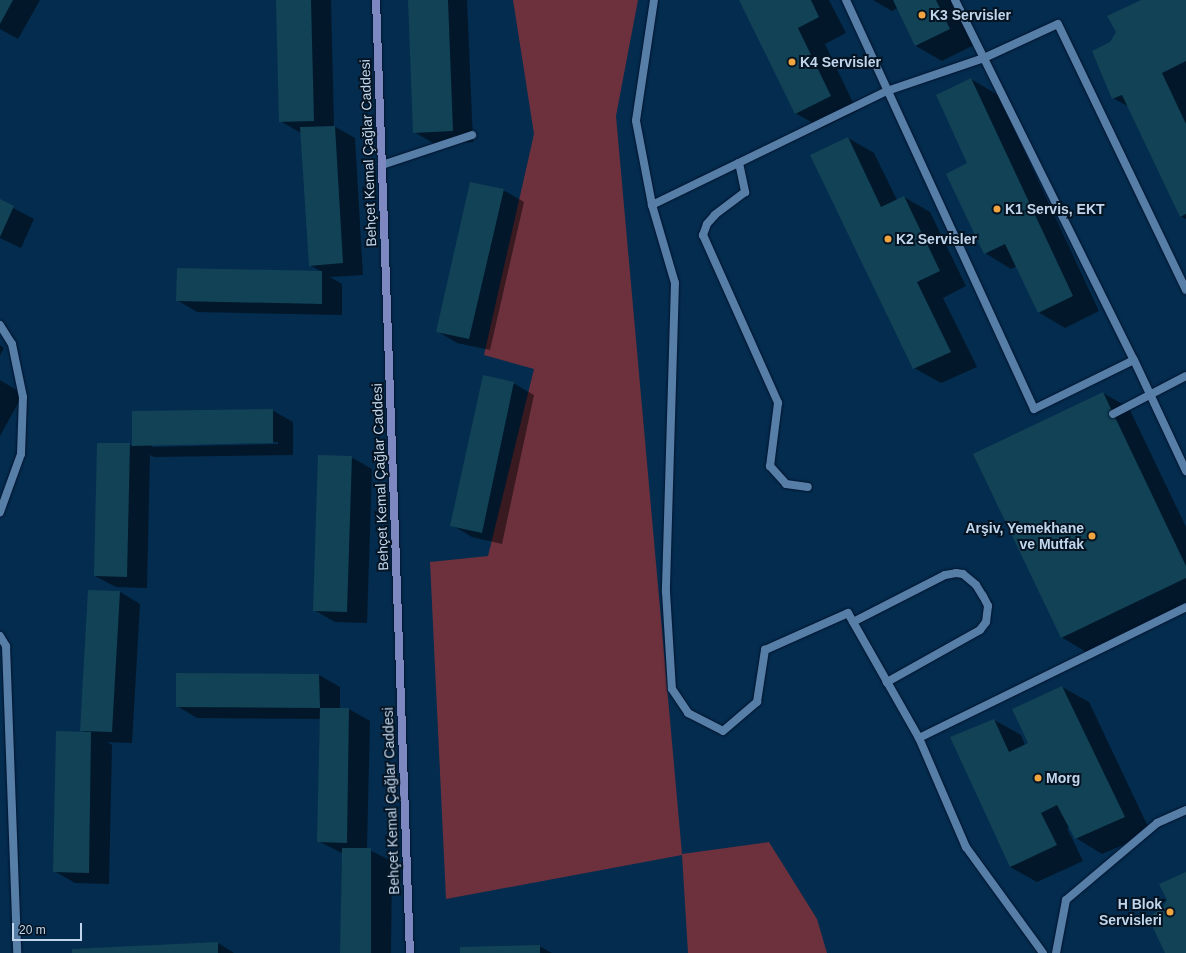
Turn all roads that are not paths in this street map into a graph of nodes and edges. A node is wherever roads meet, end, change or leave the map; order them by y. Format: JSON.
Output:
{"nodes":[{"id":1,"x":376,"y":0,"type":"edge"},
{"id":2,"x":654,"y":0,"type":"edge"},
{"id":3,"x":846,"y":0,"type":"edge"},
{"id":4,"x":955,"y":0,"type":"edge"},
{"id":5,"x":984,"y":58,"type":"junction"},
{"id":6,"x":887,"y":92,"type":"junction"},
{"id":7,"x":472,"y":135,"type":"dead end"},
{"id":8,"x":739,"y":163,"type":"junction"},
{"id":9,"x":382,"y":165,"type":"junction"},
{"id":10,"x":652,"y":205,"type":"junction"},
{"id":11,"x":1186,"y":290,"type":"edge"},
{"id":12,"x":0,"y":324,"type":"edge"},
{"id":13,"x":1134,"y":360,"type":"junction"},
{"id":14,"x":1186,"y":376,"type":"edge"},
{"id":15,"x":1151,"y":394,"type":"junction"},
{"id":16,"x":1113,"y":414,"type":"dead end"},
{"id":17,"x":1186,"y":471,"type":"edge"},
{"id":18,"x":808,"y":487,"type":"dead end"},
{"id":19,"x":0,"y":512,"type":"edge"},
{"id":20,"x":1186,"y":606,"type":"edge"},
{"id":21,"x":853,"y":622,"type":"junction"},
{"id":22,"x":0,"y":636,"type":"edge"},
{"id":23,"x":887,"y":682,"type":"junction"},
{"id":24,"x":919,"y":738,"type":"junction"},
{"id":25,"x":1186,"y":810,"type":"edge"},
{"id":26,"x":17,"y":953,"type":"edge"},
{"id":27,"x":410,"y":953,"type":"edge"},
{"id":28,"x":1043,"y":953,"type":"edge"},
{"id":29,"x":1056,"y":953,"type":"edge"}],
"edges":[{"from":1,"to":9,"type":"main road","name":"Behçet Kemal Çağlar Caddesi"},
{"from":2,"to":10,"type":"street"},
{"from":3,"to":6,"type":"street"},
{"from":4,"to":5,"type":"street"},
{"from":5,"to":6,"type":"street"},
{"from":5,"to":11,"type":"street"},
{"from":5,"to":13,"type":"street"},
{"from":6,"to":8,"type":"street"},
{"from":6,"to":13,"type":"street"},
{"from":7,"to":9,"type":"street"},
{"from":8,"to":10,"type":"street"},
{"from":8,"to":18,"type":"street"},
{"from":9,"to":27,"type":"main road","name":"Behçet Kemal Çağlar Caddesi"},
{"from":10,"to":21,"type":"street"},
{"from":12,"to":19,"type":"street"},
{"from":13,"to":15,"type":"street"},
{"from":14,"to":15,"type":"street"},
{"from":15,"to":16,"type":"street"},
{"from":15,"to":17,"type":"street"},
{"from":20,"to":24,"type":"street"},
{"from":21,"to":23,"type":"street"},
{"from":21,"to":23,"type":"street"},
{"from":22,"to":26,"type":"street"},
{"from":23,"to":24,"type":"street"},
{"from":24,"to":28,"type":"street"},
{"from":25,"to":29,"type":"street"}]}
